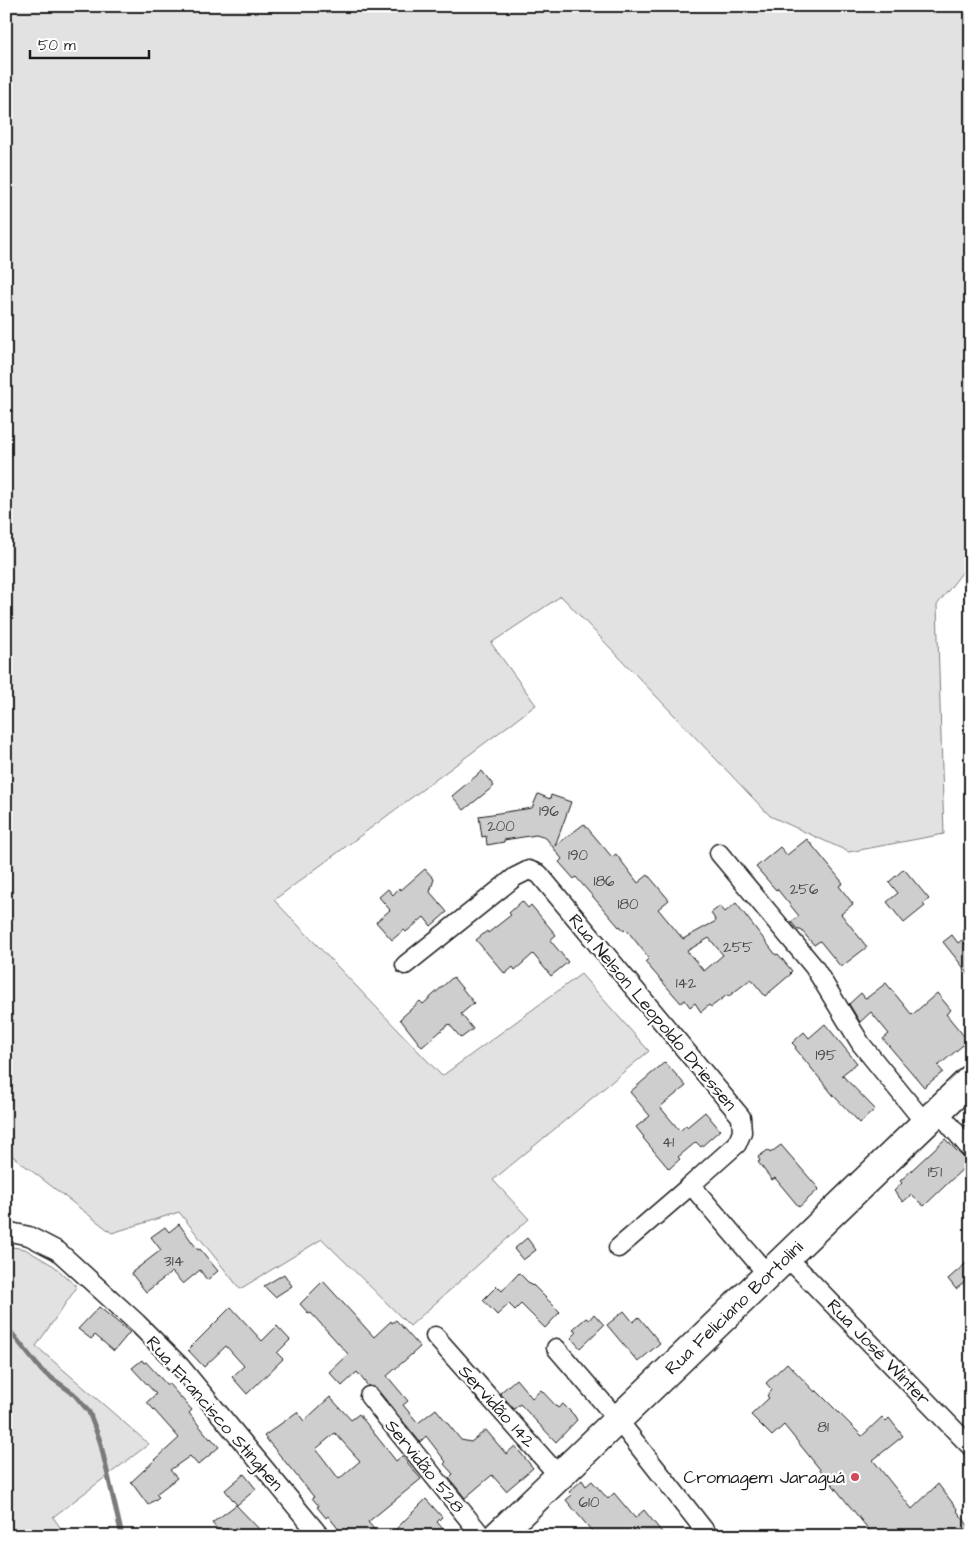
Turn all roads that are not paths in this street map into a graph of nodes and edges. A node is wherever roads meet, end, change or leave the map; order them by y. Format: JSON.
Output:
{"nodes":[{"id":1,"x":719,"y":853,"type":"dead end"},
{"id":2,"x":405,"y":964,"type":"dead end"},
{"id":3,"x":971,"y":1079,"type":"edge"},
{"id":4,"x":931,"y":1117,"type":"junction"},
{"id":5,"x":971,"y":1150,"type":"edge"},
{"id":6,"x":691,"y":1185,"type":"junction"},
{"id":7,"x":6,"y":1231,"type":"edge"},
{"id":8,"x":618,"y":1248,"type":"dead end"},
{"id":9,"x":777,"y":1266,"type":"junction"},
{"id":10,"x":435,"y":1336,"type":"dead end"},
{"id":11,"x":556,"y":1348,"type":"dead end"},
{"id":12,"x":369,"y":1396,"type":"dead end"},
{"id":13,"x":618,"y":1420,"type":"junction"},
{"id":14,"x":971,"y":1447,"type":"edge"},
{"id":15,"x":559,"y":1476,"type":"junction"},
{"id":16,"x":320,"y":1536,"type":"edge"},
{"id":17,"x":482,"y":1536,"type":"edge"},
{"id":18,"x":497,"y":1536,"type":"edge"},
{"id":19,"x":709,"y":1536,"type":"edge"}],
"edges":[{"from":1,"to":4,"type":"street"},
{"from":2,"to":6,"type":"street","name":"Rua Nelson Leopoldo Driessen"},
{"from":3,"to":4,"type":"main road","name":"Rua Feliciano Bortolini"},
{"from":4,"to":5,"type":"street"},
{"from":4,"to":9,"type":"main road","name":"Rua Feliciano Bortolini"},
{"from":6,"to":8,"type":"street","name":"Rua Nelson Leopoldo Driessen"},
{"from":6,"to":9,"type":"street"},
{"from":7,"to":16,"type":"street","name":"Rua Francisco Stinghen"},
{"from":9,"to":13,"type":"main road","name":"Rua Feliciano Bortolini"},
{"from":9,"to":14,"type":"street","name":"Rua José Winter"},
{"from":10,"to":15,"type":"street","name":"Servidão 142"},
{"from":11,"to":13,"type":"street"},
{"from":12,"to":17,"type":"street","name":"Servidão 528"},
{"from":13,"to":15,"type":"main road","name":"Rua Feliciano Bortolini"},
{"from":13,"to":19,"type":"street"},
{"from":15,"to":18,"type":"main road","name":"Rua Feliciano Bortolini"}]}
